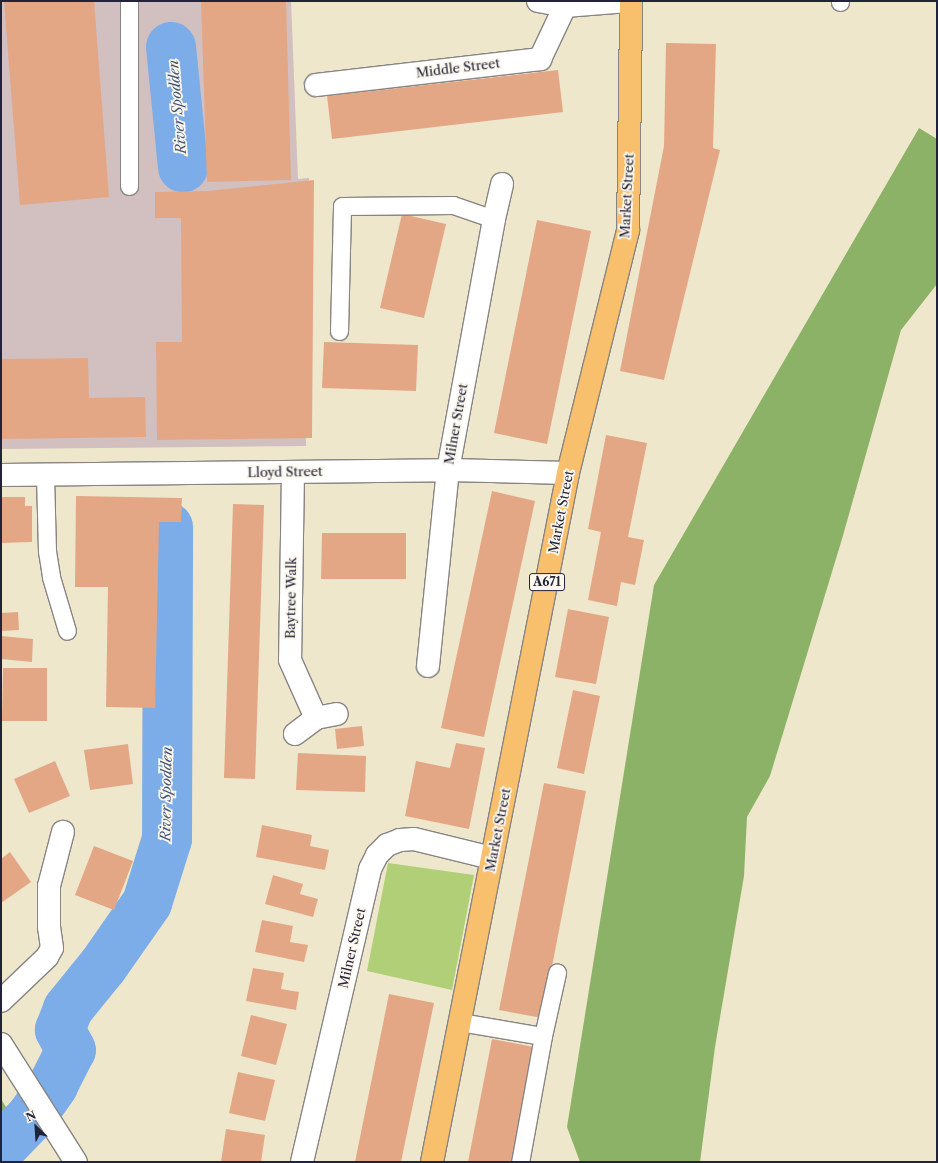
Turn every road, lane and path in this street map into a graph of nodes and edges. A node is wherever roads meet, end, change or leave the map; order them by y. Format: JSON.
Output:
{"nodes":[{"id":1,"x":129,"y":1,"type":"edge"},
{"id":2,"x":538,"y":1,"type":"edge"},
{"id":3,"x":630,"y":1,"type":"edge"},
{"id":4,"x":565,"y":6,"type":"junction"},
{"id":5,"x":316,"y":85,"type":"dead end"},
{"id":6,"x":502,"y":184,"type":"dead end"},
{"id":7,"x":129,"y":186,"type":"dead end"},
{"id":8,"x":494,"y":219,"type":"junction"},
{"id":9,"x":339,"y":331,"type":"dead end"},
{"id":10,"x":448,"y":470,"type":"junction"},
{"id":11,"x":293,"y":472,"type":"junction"},
{"id":12,"x":568,"y":473,"type":"junction"},
{"id":13,"x":1,"y":475,"type":"edge"},
{"id":14,"x":45,"y":475,"type":"junction"},
{"id":15,"x":66,"y":631,"type":"dead end"},
{"id":16,"x":428,"y":666,"type":"dead end"},
{"id":17,"x":337,"y":714,"type":"dead end"},
{"id":18,"x":316,"y":718,"type":"junction"},
{"id":19,"x":295,"y":734,"type":"dead end"},
{"id":20,"x":64,"y":832,"type":"dead end"},
{"id":21,"x":492,"y":858,"type":"junction"},
{"id":22,"x":557,"y":973,"type":"dead end"},
{"id":23,"x":1,"y":1001,"type":"edge"},
{"id":24,"x":460,"y":1022,"type":"junction"},
{"id":25,"x":543,"y":1036,"type":"junction"},
{"id":26,"x":1,"y":1044,"type":"edge"},
{"id":27,"x":76,"y":1162,"type":"edge"},
{"id":28,"x":302,"y":1162,"type":"edge"},
{"id":29,"x":432,"y":1162,"type":"edge"},
{"id":30,"x":520,"y":1162,"type":"edge"}],
"edges":[{"from":1,"to":7,"type":"lane"},
{"from":2,"to":4,"type":"street"},
{"from":3,"to":4,"type":"street"},
{"from":3,"to":12,"type":"main road","name":"Market Street","number":"A671"},
{"from":4,"to":5,"type":"street","name":"Middle Street"},
{"from":6,"to":8,"type":"street","name":"Milner Street"},
{"from":8,"to":9,"type":"lane"},
{"from":8,"to":10,"type":"street","name":"Milner Street"},
{"from":10,"to":11,"type":"street","name":"Lloyd Street"},
{"from":10,"to":12,"type":"street","name":"Lloyd Street"},
{"from":10,"to":16,"type":"street","name":"Milner Street"},
{"from":11,"to":14,"type":"street","name":"Lloyd Street"},
{"from":11,"to":18,"type":"street","name":"Baytree Walk"},
{"from":12,"to":21,"type":"main road","name":"Market Street","number":"A671"},
{"from":13,"to":14,"type":"street","name":"Lloyd Street"},
{"from":14,"to":15,"type":"lane"},
{"from":17,"to":18,"type":"street"},
{"from":18,"to":19,"type":"street"},
{"from":20,"to":23,"type":"street"},
{"from":21,"to":24,"type":"main road","name":"Market Street","number":"A671"},
{"from":21,"to":28,"type":"street","name":"Milner Street"},
{"from":22,"to":25,"type":"lane"},
{"from":24,"to":25,"type":"lane"},
{"from":24,"to":29,"type":"main road","name":"Market Street","number":"A671"},
{"from":25,"to":30,"type":"lane"},
{"from":26,"to":27,"type":"street"}]}
